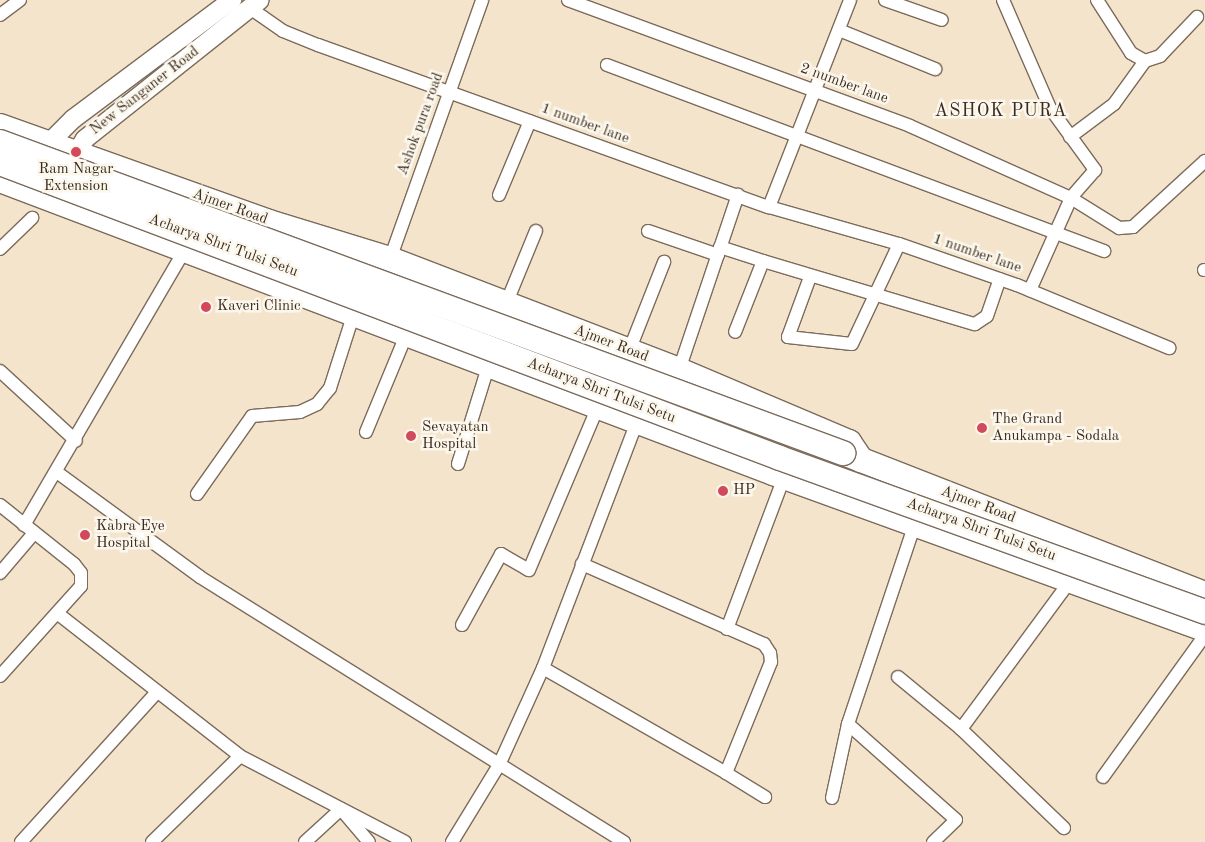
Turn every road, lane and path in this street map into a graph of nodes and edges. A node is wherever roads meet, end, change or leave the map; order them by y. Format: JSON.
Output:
{"nodes":[{"id":1,"x":20,"y":0,"type":"edge"},
{"id":2,"x":232,"y":0,"type":"edge"},
{"id":3,"x":482,"y":0,"type":"edge"},
{"id":4,"x":568,"y":0,"type":"edge"},
{"id":5,"x":850,"y":0,"type":"edge"},
{"id":6,"x":885,"y":0,"type":"edge"},
{"id":7,"x":1003,"y":0,"type":"edge"},
{"id":8,"x":1097,"y":0,"type":"edge"},
{"id":9,"x":255,"y":4,"type":"edge"},
{"id":10,"x":0,"y":15,"type":"edge"},
{"id":11,"x":1197,"y":17,"type":"dead end"},
{"id":12,"x":942,"y":20,"type":"dead end"},
{"id":13,"x":839,"y":30,"type":"junction"},
{"id":14,"x":1145,"y":61,"type":"junction"},
{"id":15,"x":606,"y":65,"type":"dead end"},
{"id":16,"x":935,"y":69,"type":"dead end"},
{"id":17,"x":451,"y":90,"type":"junction"},
{"id":18,"x":816,"y":91,"type":"junction"},
{"id":19,"x":530,"y":121,"type":"junction"},
{"id":20,"x":0,"y":126,"type":"edge"},
{"id":21,"x":1070,"y":137,"type":"junction"},
{"id":22,"x":798,"y":138,"type":"junction"},
{"id":23,"x":47,"y":141,"type":"junction"},
{"id":24,"x":0,"y":142,"type":"edge"},
{"id":25,"x":76,"y":152,"type":"junction"},
{"id":26,"x":1205,"y":161,"type":"edge"},
{"id":27,"x":0,"y":163,"type":"edge"},
{"id":28,"x":10,"y":184,"type":"edge"},
{"id":29,"x":499,"y":195,"type":"dead end"},
{"id":30,"x":738,"y":195,"type":"junction"},
{"id":31,"x":1071,"y":198,"type":"junction"},
{"id":32,"x":52,"y":200,"type":"junction"},
{"id":33,"x":769,"y":207,"type":"junction"},
{"id":34,"x":32,"y":218,"type":"dead end"},
{"id":35,"x":536,"y":231,"type":"dead end"},
{"id":36,"x":648,"y":231,"type":"dead end"},
{"id":37,"x":1054,"y":232,"type":"junction"},
{"id":38,"x":899,"y":244,"type":"junction"},
{"id":39,"x":186,"y":248,"type":"junction"},
{"id":40,"x":0,"y":249,"type":"edge"},
{"id":41,"x":719,"y":251,"type":"junction"},
{"id":42,"x":1104,"y":251,"type":"dead end"},
{"id":43,"x":390,"y":259,"type":"junction"},
{"id":44,"x":762,"y":261,"type":"junction"},
{"id":45,"x":664,"y":262,"type":"dead end"},
{"id":46,"x":810,"y":277,"type":"junction"},
{"id":47,"x":1000,"y":279,"type":"junction"},
{"id":48,"x":1030,"y":290,"type":"junction"},
{"id":49,"x":877,"y":295,"type":"junction"},
{"id":50,"x":506,"y":304,"type":"junction"},
{"id":51,"x":354,"y":313,"type":"junction"},
{"id":52,"x":735,"y":332,"type":"dead end"},
{"id":53,"x":407,"y":333,"type":"junction"},
{"id":54,"x":1169,"y":348,"type":"dead end"},
{"id":55,"x":629,"y":351,"type":"junction"},
{"id":56,"x":488,"y":367,"type":"junction"},
{"id":57,"x":680,"y":370,"type":"junction"},
{"id":58,"x":0,"y":371,"type":"edge"},
{"id":59,"x":598,"y":407,"type":"junction"},
{"id":60,"x":637,"y":422,"type":"junction"},
{"id":61,"x":366,"y":432,"type":"dead end"},
{"id":62,"x":76,"y":441,"type":"junction"},
{"id":63,"x":852,"y":457,"type":"junction"},
{"id":64,"x":458,"y":464,"type":"dead end"},
{"id":65,"x":58,"y":473,"type":"junction"},
{"id":66,"x":784,"y":477,"type":"junction"},
{"id":67,"x":197,"y":494,"type":"dead end"},
{"id":68,"x":0,"y":505,"type":"edge"},
{"id":69,"x":916,"y":524,"type":"junction"},
{"id":70,"x":29,"y":529,"type":"junction"},
{"id":71,"x":582,"y":564,"type":"junction"},
{"id":72,"x":0,"y":573,"type":"edge"},
{"id":73,"x":1071,"y":580,"type":"junction"},
{"id":74,"x":1205,"y":594,"type":"edge"},
{"id":75,"x":1205,"y":612,"type":"edge"},
{"id":76,"x":57,"y":613,"type":"junction"},
{"id":77,"x":462,"y":625,"type":"dead end"},
{"id":78,"x":1205,"y":628,"type":"edge"},
{"id":79,"x":727,"y":629,"type":"junction"},
{"id":80,"x":1205,"y":635,"type":"edge"},
{"id":81,"x":543,"y":668,"type":"junction"},
{"id":82,"x":0,"y":676,"type":"edge"},
{"id":83,"x":898,"y":677,"type":"dead end"},
{"id":84,"x":156,"y":693,"type":"junction"},
{"id":85,"x":848,"y":724,"type":"junction"},
{"id":86,"x":961,"y":729,"type":"junction"},
{"id":87,"x":240,"y":756,"type":"junction"},
{"id":88,"x":498,"y":765,"type":"junction"},
{"id":89,"x":726,"y":773,"type":"junction"},
{"id":90,"x":1103,"y":777,"type":"dead end"},
{"id":91,"x":765,"y":797,"type":"dead end"},
{"id":92,"x":832,"y":798,"type":"dead end"},
{"id":93,"x":341,"y":809,"type":"junction"},
{"id":94,"x":1064,"y":828,"type":"dead end"},
{"id":95,"x":21,"y":842,"type":"edge"},
{"id":96,"x":152,"y":842,"type":"edge"},
{"id":97,"x":305,"y":842,"type":"edge"},
{"id":98,"x":369,"y":842,"type":"edge"},
{"id":99,"x":405,"y":842,"type":"edge"},
{"id":100,"x":452,"y":842,"type":"edge"},
{"id":101,"x":624,"y":842,"type":"edge"},
{"id":102,"x":932,"y":842,"type":"edge"}],
"edges":[{"from":1,"to":10,"type":"street"},
{"from":2,"to":23,"type":"main road","name":"New Sanganer Road"},
{"from":3,"to":17,"type":"street","name":"Ashok pura road"},
{"from":4,"to":18,"type":"street","name":"2 number lane"},
{"from":5,"to":13,"type":"street"},
{"from":6,"to":12,"type":"street"},
{"from":7,"to":21,"type":"street"},
{"from":8,"to":14,"type":"street"},
{"from":9,"to":17,"type":"street","name":"1 number lane"},
{"from":9,"to":25,"type":"main road","name":"New Sanganer Road"},
{"from":11,"to":14,"type":"street"},
{"from":13,"to":16,"type":"street"},
{"from":13,"to":18,"type":"street"},
{"from":14,"to":21,"type":"street"},
{"from":15,"to":22,"type":"street"},
{"from":17,"to":19,"type":"street","name":"1 number lane"},
{"from":17,"to":43,"type":"street","name":"Ashok pura road"},
{"from":18,"to":22,"type":"street"},
{"from":18,"to":31,"type":"street","name":"2 number lane"},
{"from":19,"to":29,"type":"street"},
{"from":19,"to":30,"type":"street","name":"1 number lane"},
{"from":20,"to":23,"type":"highway","name":"Ajmer Road"},
{"from":21,"to":31,"type":"street"},
{"from":22,"to":33,"type":"street"},
{"from":22,"to":37,"type":"street"},
{"from":23,"to":25,"type":"highway","name":"Ajmer Road"},
{"from":23,"to":28,"type":"main road","name":"New Sanganer Road"},
{"from":24,"to":63,"type":"highway","name":"Acharya Shri Tulsi Setu","bridge":true},
{"from":25,"to":32,"type":"main road","name":"New Sanganer Road"},
{"from":25,"to":43,"type":"highway","name":"Ajmer Road"},
{"from":26,"to":31,"type":"street","name":"2 number lane"},
{"from":27,"to":75,"type":"highway","name":"Acharya Shri Tulsi Setu","bridge":true},
{"from":28,"to":32,"type":"highway"},
{"from":30,"to":33,"type":"street","name":"1 number lane"},
{"from":30,"to":41,"type":"street"},
{"from":31,"to":37,"type":"street"},
{"from":32,"to":39,"type":"highway"},
{"from":33,"to":38,"type":"street","name":"1 number lane"},
{"from":34,"to":40,"type":"street"},
{"from":35,"to":50,"type":"street"},
{"from":36,"to":41,"type":"street"},
{"from":37,"to":42,"type":"street"},
{"from":37,"to":48,"type":"street"},
{"from":38,"to":47,"type":"street","name":"1 number lane"},
{"from":38,"to":49,"type":"street"},
{"from":39,"to":51,"type":"highway"},
{"from":39,"to":62,"type":"street"},
{"from":41,"to":44,"type":"street"},
{"from":41,"to":57,"type":"street"},
{"from":43,"to":50,"type":"highway","name":"Ajmer Road"},
{"from":44,"to":46,"type":"street"},
{"from":44,"to":52,"type":"street"},
{"from":45,"to":55,"type":"street"},
{"from":46,"to":49,"type":"street"},
{"from":46,"to":49,"type":"street"},
{"from":47,"to":48,"type":"street","name":"1 number lane"},
{"from":47,"to":49,"type":"street"},
{"from":48,"to":54,"type":"street","name":"1 number lane"},
{"from":50,"to":55,"type":"highway","name":"Ajmer Road"},
{"from":51,"to":53,"type":"highway"},
{"from":51,"to":67,"type":"street"},
{"from":53,"to":56,"type":"highway"},
{"from":53,"to":61,"type":"street"},
{"from":55,"to":57,"type":"highway","name":"Ajmer Road"},
{"from":56,"to":59,"type":"highway"},
{"from":56,"to":64,"type":"street"},
{"from":57,"to":63,"type":"highway","name":"Ajmer Road"},
{"from":58,"to":62,"type":"street"},
{"from":59,"to":60,"type":"highway"},
{"from":59,"to":77,"type":"street"},
{"from":60,"to":66,"type":"highway"},
{"from":60,"to":71,"type":"street"},
{"from":62,"to":65,"type":"street"},
{"from":63,"to":74,"type":"highway","name":"Ajmer Road"},
{"from":65,"to":70,"type":"street"},
{"from":65,"to":88,"type":"street"},
{"from":66,"to":69,"type":"highway"},
{"from":66,"to":79,"type":"street"},
{"from":68,"to":70,"type":"street"},
{"from":69,"to":73,"type":"highway"},
{"from":69,"to":85,"type":"street"},
{"from":70,"to":72,"type":"street"},
{"from":70,"to":76,"type":"street"},
{"from":71,"to":79,"type":"street"},
{"from":71,"to":81,"type":"street"},
{"from":73,"to":78,"type":"highway"},
{"from":73,"to":86,"type":"street"},
{"from":76,"to":82,"type":"street"},
{"from":76,"to":84,"type":"street"},
{"from":79,"to":89,"type":"street"},
{"from":80,"to":90,"type":"street"},
{"from":81,"to":88,"type":"street"},
{"from":81,"to":89,"type":"street"},
{"from":83,"to":86,"type":"street"},
{"from":84,"to":87,"type":"street"},
{"from":84,"to":95,"type":"street"},
{"from":85,"to":92,"type":"street"},
{"from":85,"to":102,"type":"street"},
{"from":86,"to":94,"type":"street"},
{"from":87,"to":93,"type":"street"},
{"from":87,"to":96,"type":"street"},
{"from":88,"to":100,"type":"street"},
{"from":88,"to":101,"type":"street"},
{"from":89,"to":91,"type":"street"},
{"from":93,"to":97,"type":"street"},
{"from":93,"to":98,"type":"street"},
{"from":93,"to":99,"type":"street"}]}
